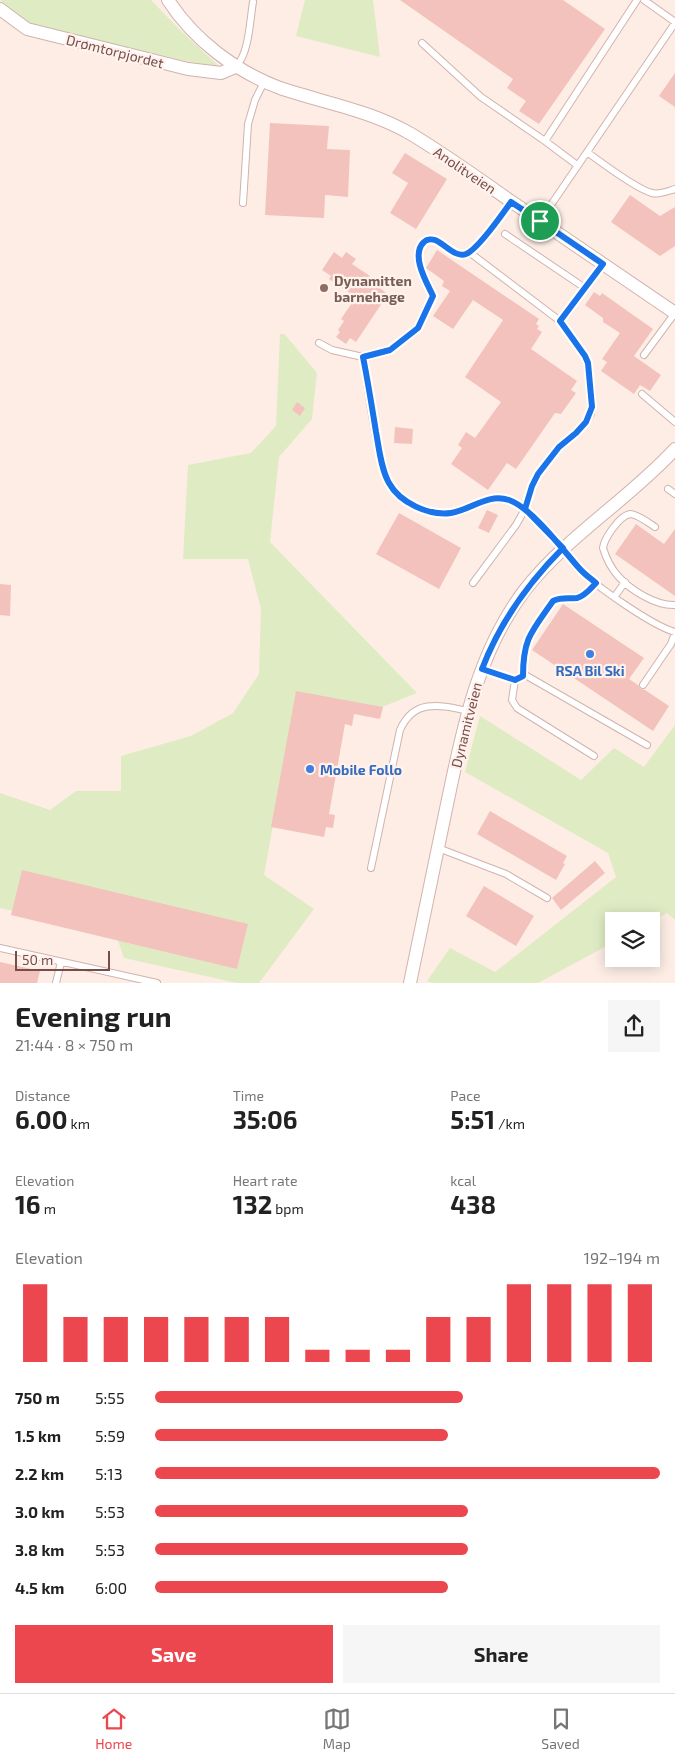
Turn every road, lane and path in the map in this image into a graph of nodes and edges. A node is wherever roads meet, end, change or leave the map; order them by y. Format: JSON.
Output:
{"nodes":[{"id":1,"x":168,"y":0,"type":"edge"},
{"id":2,"x":637,"y":0,"type":"edge"},
{"id":3,"x":644,"y":0,"type":"edge"},
{"id":4,"x":253,"y":2,"type":"dead end"},
{"id":5,"x":0,"y":9,"type":"edge"},
{"id":6,"x":675,"y":22,"type":"edge"},
{"id":7,"x":422,"y":43,"type":"dead end"},
{"id":8,"x":236,"y":66,"type":"junction"},
{"id":9,"x":264,"y":82,"type":"junction"},
{"id":10,"x":545,"y":141,"type":"junction"},
{"id":11,"x":587,"y":152,"type":"junction"},
{"id":12,"x":577,"y":165,"type":"junction"},
{"id":13,"x":675,"y":189,"type":"edge"},
{"id":14,"x":511,"y":202,"type":"junction"},
{"id":15,"x":243,"y":203,"type":"dead end"},
{"id":16,"x":540,"y":221,"type":"junction"},
{"id":17,"x":505,"y":234,"type":"dead end"},
{"id":18,"x":469,"y":252,"type":"junction"},
{"id":19,"x":603,"y":264,"type":"junction"},
{"id":20,"x":585,"y":288,"type":"junction"},
{"id":21,"x":675,"y":313,"type":"edge"},
{"id":22,"x":560,"y":321,"type":"junction"},
{"id":23,"x":319,"y":343,"type":"dead end"},
{"id":24,"x":644,"y":355,"type":"dead end"},
{"id":25,"x":363,"y":357,"type":"junction"},
{"id":26,"x":642,"y":394,"type":"dead end"},
{"id":27,"x":675,"y":422,"type":"edge"},
{"id":28,"x":675,"y":449,"type":"edge"},
{"id":29,"x":668,"y":489,"type":"dead end"},
{"id":30,"x":675,"y":494,"type":"edge"},
{"id":31,"x":525,"y":509,"type":"junction"},
{"id":32,"x":656,"y":527,"type":"dead end"},
{"id":33,"x":563,"y":548,"type":"junction"},
{"id":34,"x":625,"y":582,"type":"junction"},
{"id":35,"x":473,"y":583,"type":"dead end"},
{"id":36,"x":596,"y":583,"type":"junction"},
{"id":37,"x":615,"y":596,"type":"junction"},
{"id":38,"x":675,"y":605,"type":"edge"},
{"id":39,"x":675,"y":632,"type":"edge"},
{"id":40,"x":482,"y":669,"type":"junction"},
{"id":41,"x":523,"y":676,"type":"junction"},
{"id":42,"x":515,"y":680,"type":"junction"},
{"id":43,"x":643,"y":684,"type":"dead end"},
{"id":44,"x":468,"y":710,"type":"junction"},
{"id":45,"x":647,"y":745,"type":"dead end"},
{"id":46,"x":594,"y":756,"type":"dead end"},
{"id":47,"x":438,"y":848,"type":"junction"},
{"id":48,"x":371,"y":868,"type":"dead end"},
{"id":49,"x":547,"y":898,"type":"dead end"},
{"id":50,"x":0,"y":948,"type":"edge"},
{"id":51,"x":61,"y":962,"type":"junction"},
{"id":52,"x":56,"y":983,"type":"edge"},
{"id":53,"x":157,"y":983,"type":"edge"},
{"id":54,"x":410,"y":983,"type":"edge"}],
"edges":[{"from":1,"to":8,"type":"street","name":"Anolitveien"},
{"from":2,"to":10,"type":"lane"},
{"from":3,"to":6,"type":"lane"},
{"from":4,"to":8,"type":"lane"},
{"from":5,"to":8,"type":"street","name":"Drømtorpjordet"},
{"from":6,"to":11,"type":"lane"},
{"from":7,"to":10,"type":"lane"},
{"from":8,"to":9,"type":"street","name":"Anolitveien"},
{"from":9,"to":14,"type":"street","name":"Anolitveien"},
{"from":9,"to":15,"type":"lane"},
{"from":10,"to":12,"type":"lane"},
{"from":11,"to":12,"type":"lane"},
{"from":11,"to":13,"type":"lane"},
{"from":12,"to":16,"type":"lane"},
{"from":14,"to":16,"type":"street","name":"Anolitveien"},
{"from":14,"to":18,"type":"lane"},
{"from":16,"to":19,"type":"street","name":"Anolitveien"},
{"from":17,"to":20,"type":"lane"},
{"from":18,"to":22,"type":"lane"},
{"from":18,"to":25,"type":"lane"},
{"from":19,"to":20,"type":"lane"},
{"from":19,"to":21,"type":"street","name":"Anolitveien"},
{"from":20,"to":22,"type":"lane"},
{"from":21,"to":24,"type":"lane"},
{"from":22,"to":31,"type":"lane"},
{"from":23,"to":25,"type":"lane"},
{"from":25,"to":31,"type":"lane"},
{"from":26,"to":27,"type":"lane"},
{"from":28,"to":33,"type":"street","name":"Dynamitveien"},
{"from":29,"to":30,"type":"lane"},
{"from":31,"to":33,"type":"lane"},
{"from":31,"to":35,"type":"lane"},
{"from":32,"to":34,"type":"lane"},
{"from":33,"to":36,"type":"lane"},
{"from":33,"to":40,"type":"street","name":"Dynamitveien"},
{"from":34,"to":37,"type":"lane"},
{"from":34,"to":38,"type":"lane"},
{"from":36,"to":37,"type":"lane"},
{"from":36,"to":41,"type":"lane"},
{"from":37,"to":39,"type":"lane"},
{"from":39,"to":43,"type":"lane"},
{"from":40,"to":42,"type":"lane"},
{"from":40,"to":44,"type":"street","name":"Dynamitveien"},
{"from":41,"to":42,"type":"lane"},
{"from":41,"to":45,"type":"lane"},
{"from":42,"to":46,"type":"lane"},
{"from":44,"to":47,"type":"street","name":"Dynamitveien"},
{"from":44,"to":48,"type":"lane"},
{"from":47,"to":49,"type":"lane"},
{"from":47,"to":54,"type":"street","name":"Dynamitveien"},
{"from":50,"to":51,"type":"lane"},
{"from":51,"to":52,"type":"lane"},
{"from":51,"to":53,"type":"lane"}]}
